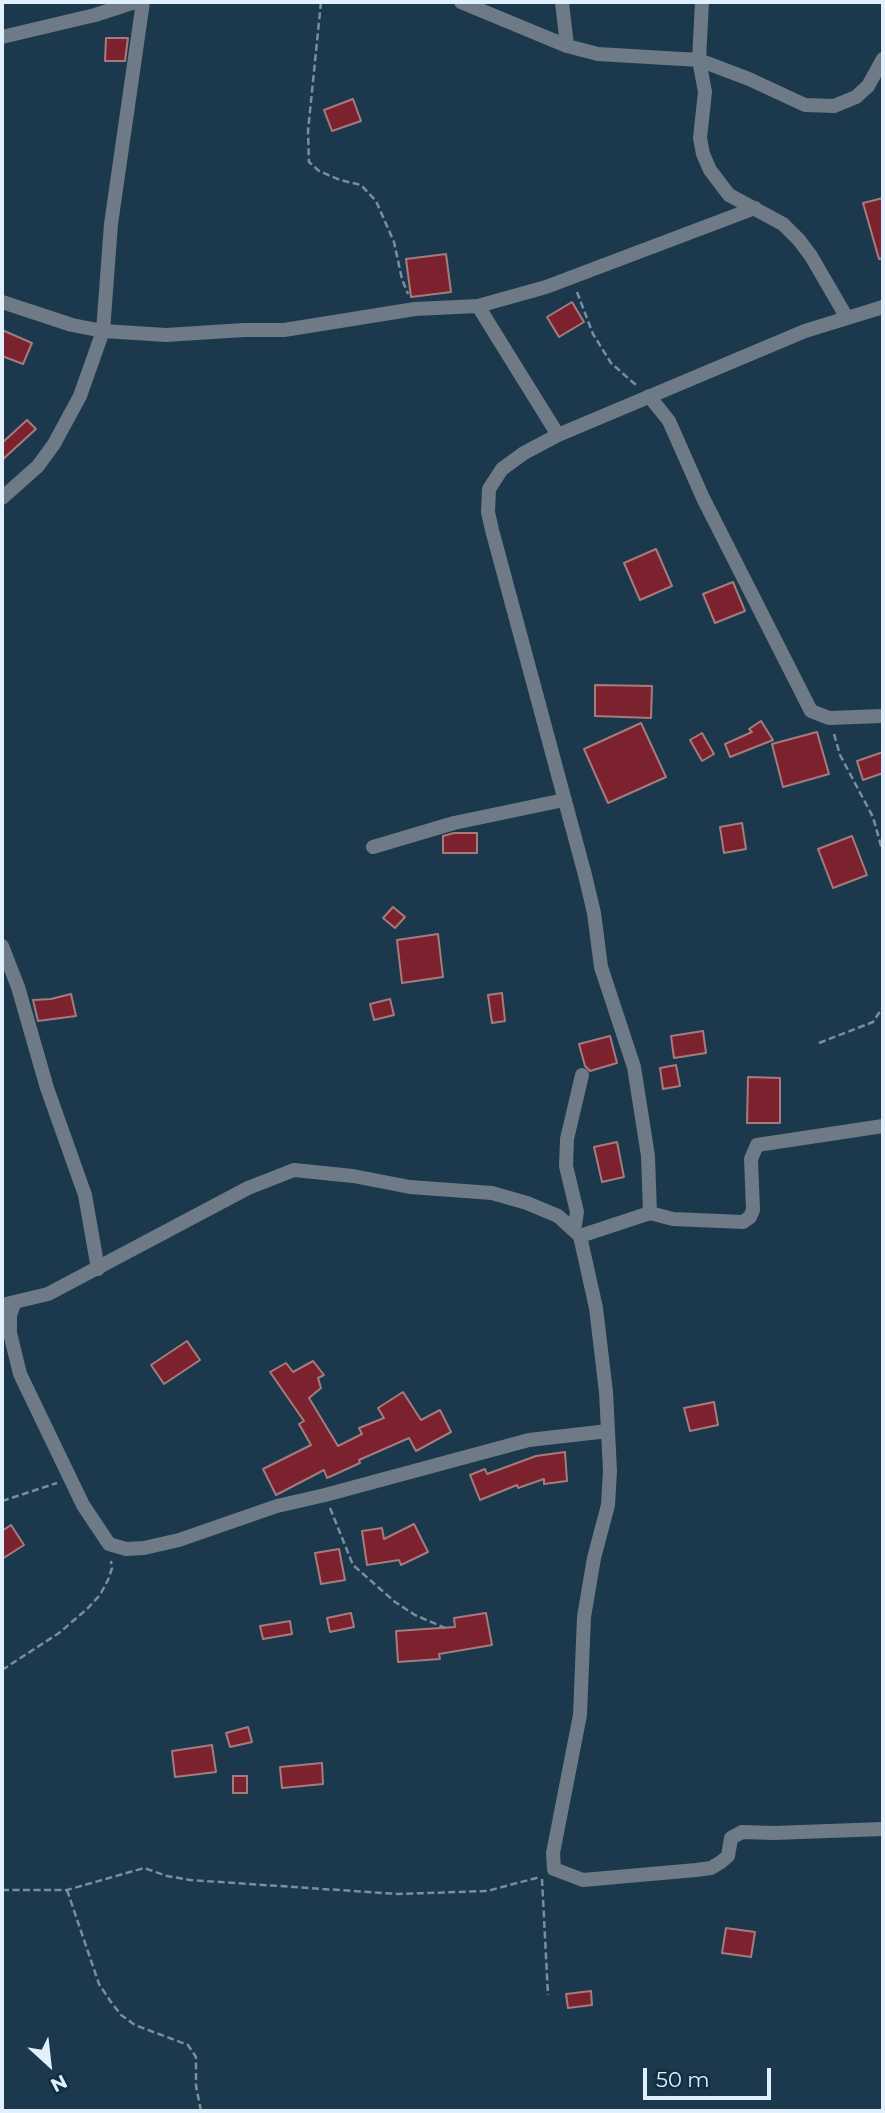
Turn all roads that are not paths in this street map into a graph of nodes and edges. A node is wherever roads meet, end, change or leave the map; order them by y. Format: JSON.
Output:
{"nodes":[{"id":1,"x":135,"y":2,"type":"edge"},
{"id":2,"x":144,"y":2,"type":"edge"},
{"id":3,"x":461,"y":2,"type":"edge"},
{"id":4,"x":562,"y":2,"type":"edge"},
{"id":5,"x":702,"y":2,"type":"edge"},
{"id":6,"x":2,"y":37,"type":"edge"},
{"id":7,"x":567,"y":46,"type":"junction"},
{"id":8,"x":883,"y":59,"type":"edge"},
{"id":9,"x":699,"y":60,"type":"junction"},
{"id":10,"x":755,"y":208,"type":"junction"},
{"id":11,"x":2,"y":302,"type":"edge"},
{"id":12,"x":478,"y":306,"type":"junction"},
{"id":13,"x":883,"y":307,"type":"edge"},
{"id":14,"x":847,"y":318,"type":"junction"},
{"id":15,"x":103,"y":331,"type":"junction"},
{"id":16,"x":649,"y":396,"type":"junction"},
{"id":17,"x":558,"y":435,"type":"junction"},
{"id":18,"x":2,"y":498,"type":"edge"},
{"id":19,"x":883,"y":716,"type":"edge"},
{"id":20,"x":564,"y":800,"type":"junction"},
{"id":21,"x":373,"y":847,"type":"dead end"},
{"id":22,"x":2,"y":946,"type":"edge"},
{"id":23,"x":582,"y":1075,"type":"dead end"},
{"id":24,"x":883,"y":1126,"type":"edge"},
{"id":25,"x":650,"y":1213,"type":"junction"},
{"id":26,"x":577,"y":1233,"type":"junction"},
{"id":27,"x":98,"y":1269,"type":"junction"},
{"id":28,"x":8,"y":1304,"type":"edge"},
{"id":29,"x":608,"y":1431,"type":"junction"},
{"id":30,"x":883,"y":1829,"type":"edge"}],
"edges":[{"from":1,"to":6,"type":"street"},
{"from":2,"to":15,"type":"street"},
{"from":3,"to":7,"type":"street"},
{"from":4,"to":7,"type":"street"},
{"from":5,"to":9,"type":"street"},
{"from":7,"to":9,"type":"street"},
{"from":8,"to":9,"type":"street"},
{"from":9,"to":10,"type":"street"},
{"from":10,"to":12,"type":"street"},
{"from":10,"to":14,"type":"street"},
{"from":11,"to":15,"type":"street"},
{"from":12,"to":15,"type":"street"},
{"from":12,"to":17,"type":"street"},
{"from":13,"to":14,"type":"street"},
{"from":14,"to":16,"type":"street"},
{"from":15,"to":18,"type":"street"},
{"from":16,"to":17,"type":"street"},
{"from":16,"to":19,"type":"street"},
{"from":17,"to":20,"type":"street"},
{"from":20,"to":21,"type":"street"},
{"from":20,"to":25,"type":"street"},
{"from":22,"to":27,"type":"street"},
{"from":23,"to":26,"type":"street"},
{"from":24,"to":25,"type":"street"},
{"from":25,"to":26,"type":"street"},
{"from":26,"to":27,"type":"street"},
{"from":26,"to":29,"type":"street"},
{"from":27,"to":28,"type":"street"},
{"from":28,"to":29,"type":"street"},
{"from":29,"to":30,"type":"street"}]}
